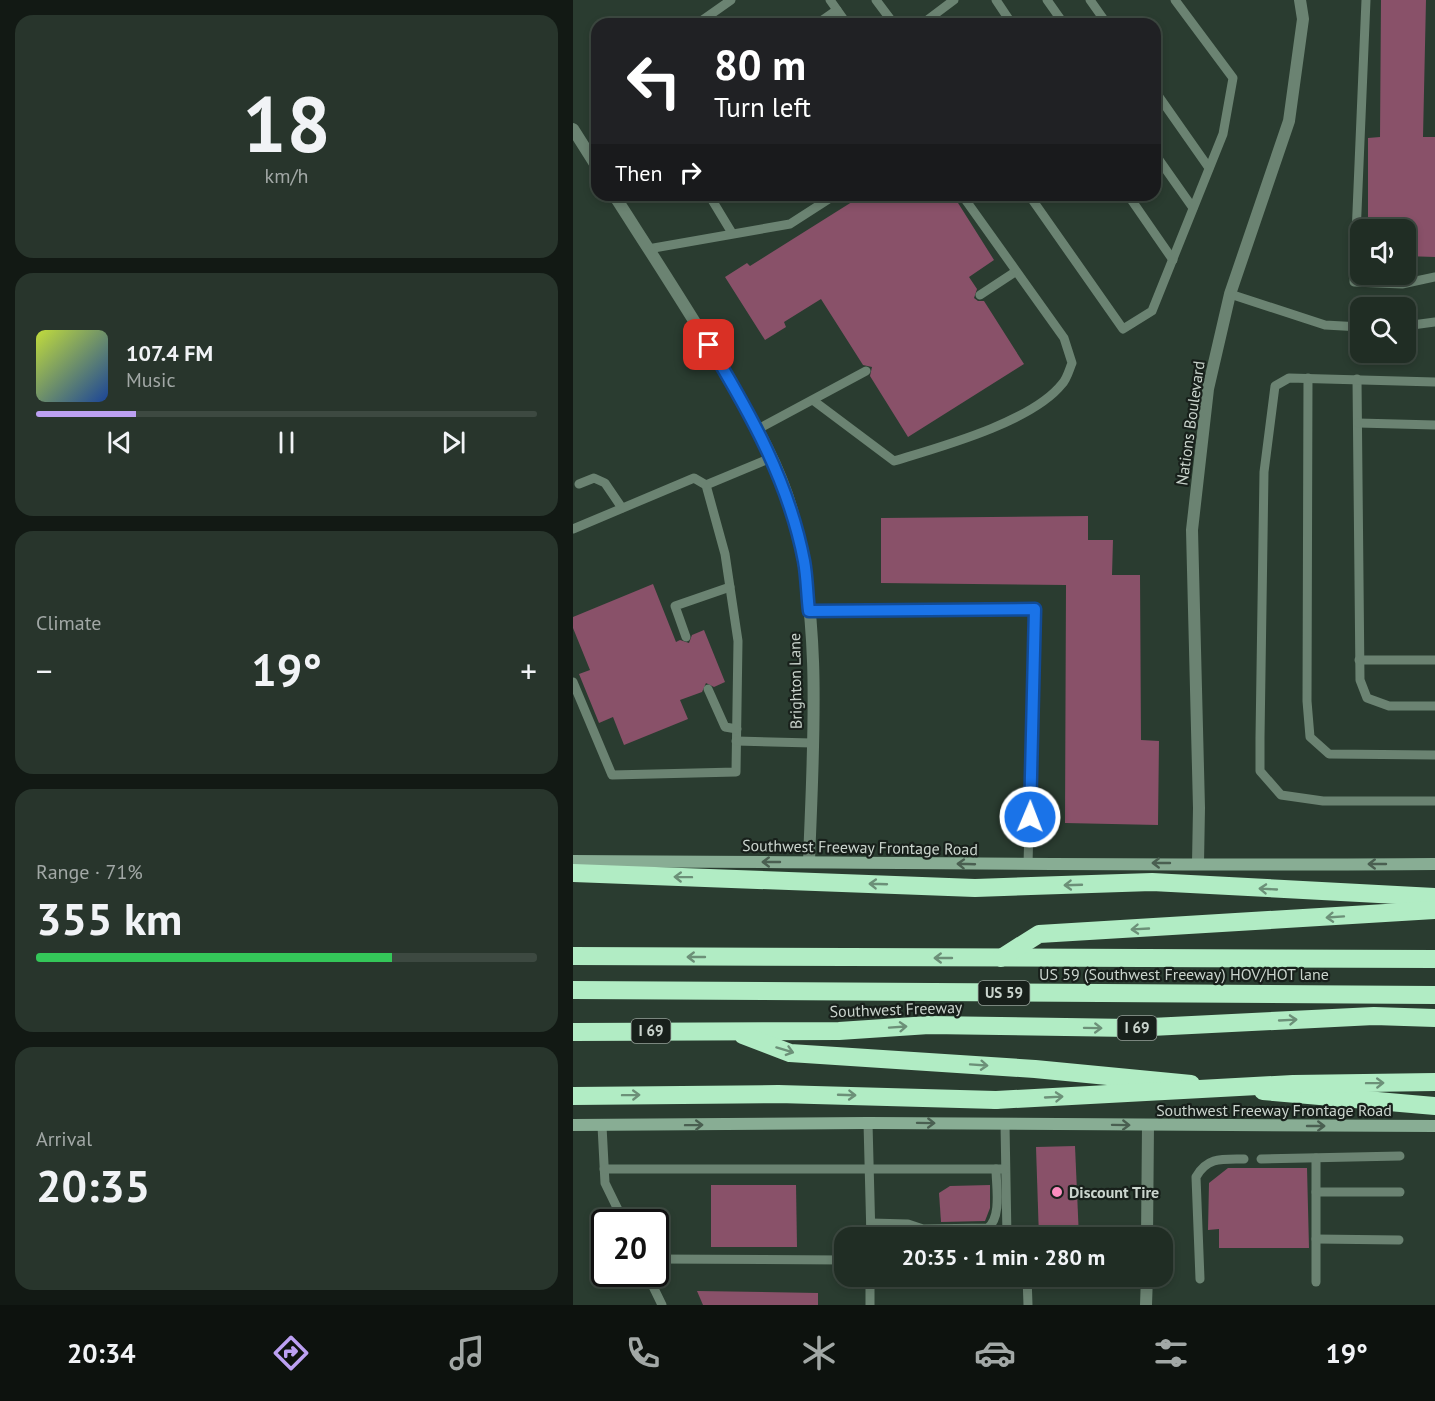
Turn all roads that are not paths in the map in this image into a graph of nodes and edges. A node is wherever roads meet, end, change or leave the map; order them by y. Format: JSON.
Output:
{"nodes":[{"id":1,"x":731,"y":0,"type":"edge"},
{"id":2,"x":830,"y":0,"type":"edge"},
{"id":3,"x":876,"y":0,"type":"edge"},
{"id":4,"x":954,"y":0,"type":"edge"},
{"id":5,"x":996,"y":0,"type":"edge"},
{"id":6,"x":1047,"y":0,"type":"edge"},
{"id":7,"x":1090,"y":0,"type":"edge"},
{"id":8,"x":1175,"y":0,"type":"edge"},
{"id":9,"x":1300,"y":0,"type":"edge"},
{"id":10,"x":1366,"y":0,"type":"edge"},
{"id":11,"x":837,"y":10,"type":"junction"},
{"id":12,"x":706,"y":18,"type":"edge"},
{"id":13,"x":826,"y":18,"type":"edge"},
{"id":14,"x":843,"y":18,"type":"edge"},
{"id":15,"x":890,"y":18,"type":"edge"},
{"id":16,"x":930,"y":18,"type":"edge"},
{"id":17,"x":1008,"y":18,"type":"edge"},
{"id":18,"x":1060,"y":18,"type":"edge"},
{"id":19,"x":1103,"y":18,"type":"edge"},
{"id":20,"x":1161,"y":100,"type":"edge"},
{"id":21,"x":573,"y":129,"type":"edge"},
{"id":22,"x":591,"y":158,"type":"edge"},
{"id":23,"x":1161,"y":163,"type":"edge"},
{"id":24,"x":1209,"y":168,"type":"junction"},
{"id":25,"x":618,"y":201,"type":"edge"},
{"id":26,"x":712,"y":201,"type":"edge"},
{"id":27,"x":826,"y":201,"type":"edge"},
{"id":28,"x":966,"y":201,"type":"edge"},
{"id":29,"x":1033,"y":201,"type":"edge"},
{"id":30,"x":1132,"y":201,"type":"edge"},
{"id":31,"x":1193,"y":208,"type":"junction"},
{"id":32,"x":732,"y":233,"type":"junction"},
{"id":33,"x":648,"y":249,"type":"junction"},
{"id":34,"x":1173,"y":260,"type":"junction"},
{"id":35,"x":1015,"y":272,"type":"junction"},
{"id":36,"x":1435,"y":277,"type":"edge"},
{"id":37,"x":1230,"y":294,"type":"junction"},
{"id":38,"x":980,"y":295,"type":"dead end"},
{"id":39,"x":1435,"y":322,"type":"edge"},
{"id":40,"x":1416,"y":325,"type":"edge"},
{"id":41,"x":1350,"y":326,"type":"edge"},
{"id":42,"x":866,"y":371,"type":"dead end"},
{"id":43,"x":1308,"y":378,"type":"junction"},
{"id":44,"x":1357,"y":379,"type":"junction"},
{"id":45,"x":1435,"y":382,"type":"edge"},
{"id":46,"x":814,"y":401,"type":"junction"},
{"id":47,"x":1358,"y":423,"type":"junction"},
{"id":48,"x":1435,"y":425,"type":"edge"},
{"id":49,"x":758,"y":429,"type":"junction"},
{"id":50,"x":771,"y":458,"type":"junction"},
{"id":51,"x":579,"y":484,"type":"dead end"},
{"id":52,"x":706,"y":485,"type":"junction"},
{"id":53,"x":622,"y":508,"type":"junction"},
{"id":54,"x":573,"y":529,"type":"edge"},
{"id":55,"x":730,"y":587,"type":"junction"},
{"id":56,"x":809,"y":611,"type":"junction"},
{"id":57,"x":686,"y":637,"type":"dead end"},
{"id":58,"x":1359,"y":660,"type":"junction"},
{"id":59,"x":1435,"y":660,"type":"edge"},
{"id":60,"x":573,"y":682,"type":"edge"},
{"id":61,"x":708,"y":689,"type":"dead end"},
{"id":62,"x":1435,"y":706,"type":"edge"},
{"id":63,"x":737,"y":729,"type":"junction"},
{"id":64,"x":737,"y":741,"type":"junction"},
{"id":65,"x":812,"y":743,"type":"junction"},
{"id":66,"x":1435,"y":755,"type":"edge"},
{"id":67,"x":1435,"y":801,"type":"edge"},
{"id":68,"x":573,"y":861,"type":"edge"},
{"id":69,"x":809,"y":862,"type":"junction"},
{"id":70,"x":1198,"y":863,"type":"junction"},
{"id":71,"x":1028,"y":864,"type":"junction"},
{"id":72,"x":1435,"y":864,"type":"edge"},
{"id":73,"x":573,"y":873,"type":"edge"},
{"id":74,"x":1435,"y":897,"type":"edge"},
{"id":75,"x":1435,"y":910,"type":"edge"},
{"id":76,"x":573,"y":956,"type":"edge"},
{"id":77,"x":1001,"y":958,"type":"junction"},
{"id":78,"x":1435,"y":960,"type":"edge"},
{"id":79,"x":573,"y":990,"type":"edge"},
{"id":80,"x":1435,"y":995,"type":"edge"},
{"id":81,"x":1435,"y":1018,"type":"edge"},
{"id":82,"x":730,"y":1030,"type":"junction"},
{"id":83,"x":573,"y":1032,"type":"edge"},
{"id":84,"x":1435,"y":1082,"type":"edge"},
{"id":85,"x":573,"y":1096,"type":"edge"},
{"id":86,"x":1435,"y":1106,"type":"edge"},
{"id":87,"x":868,"y":1122,"type":"junction"},
{"id":88,"x":1005,"y":1124,"type":"junction"},
{"id":89,"x":573,"y":1125,"type":"edge"},
{"id":90,"x":1148,"y":1125,"type":"junction"},
{"id":91,"x":602,"y":1126,"type":"junction"},
{"id":92,"x":1435,"y":1126,"type":"edge"},
{"id":93,"x":1400,"y":1156,"type":"dead end"},
{"id":94,"x":1316,"y":1158,"type":"junction"},
{"id":95,"x":1243,"y":1159,"type":"dead end"},
{"id":96,"x":1261,"y":1159,"type":"dead end"},
{"id":97,"x":604,"y":1169,"type":"junction"},
{"id":98,"x":1000,"y":1169,"type":"junction"},
{"id":99,"x":871,"y":1170,"type":"junction"},
{"id":100,"x":1316,"y":1192,"type":"junction"},
{"id":101,"x":1399,"y":1192,"type":"dead end"},
{"id":102,"x":618,"y":1209,"type":"edge"},
{"id":103,"x":871,"y":1223,"type":"junction"},
{"id":104,"x":871,"y":1227,"type":"edge"},
{"id":105,"x":1006,"y":1227,"type":"edge"},
{"id":106,"x":1147,"y":1227,"type":"edge"},
{"id":107,"x":1316,"y":1239,"type":"junction"},
{"id":108,"x":1399,"y":1240,"type":"dead end"},
{"id":109,"x":669,"y":1259,"type":"edge"},
{"id":110,"x":834,"y":1260,"type":"edge"},
{"id":111,"x":1200,"y":1279,"type":"dead end"},
{"id":112,"x":1316,"y":1282,"type":"dead end"},
{"id":113,"x":653,"y":1287,"type":"edge"},
{"id":114,"x":870,"y":1287,"type":"edge"},
{"id":115,"x":1027,"y":1287,"type":"edge"},
{"id":116,"x":1146,"y":1287,"type":"edge"},
{"id":117,"x":662,"y":1305,"type":"edge"},
{"id":118,"x":870,"y":1305,"type":"edge"},
{"id":119,"x":1027,"y":1305,"type":"edge"},
{"id":120,"x":1146,"y":1305,"type":"edge"}],
"edges":[{"from":1,"to":12,"type":"lane"},
{"from":2,"to":11,"type":"lane"},
{"from":3,"to":15,"type":"lane"},
{"from":4,"to":16,"type":"lane"},
{"from":5,"to":17,"type":"lane"},
{"from":6,"to":18,"type":"lane"},
{"from":7,"to":19,"type":"lane"},
{"from":8,"to":24,"type":"lane"},
{"from":9,"to":37,"type":"street","name":"Nations Boulevard"},
{"from":10,"to":36,"type":"lane"},
{"from":11,"to":13,"type":"lane"},
{"from":11,"to":14,"type":"lane"},
{"from":20,"to":24,"type":"lane"},
{"from":21,"to":22,"type":"street"},
{"from":23,"to":31,"type":"lane"},
{"from":24,"to":31,"type":"lane"},
{"from":25,"to":33,"type":"street","name":"Brighton Lane"},
{"from":26,"to":32,"type":"lane"},
{"from":27,"to":32,"type":"lane"},
{"from":28,"to":35,"type":"lane"},
{"from":29,"to":34,"type":"lane"},
{"from":30,"to":34,"type":"lane"},
{"from":31,"to":34,"type":"lane"},
{"from":32,"to":33,"type":"lane"},
{"from":33,"to":49,"type":"street","name":"Brighton Lane"},
{"from":35,"to":38,"type":"lane"},
{"from":35,"to":46,"type":"lane"},
{"from":37,"to":41,"type":"lane"},
{"from":37,"to":70,"type":"street","name":"Nations Boulevard"},
{"from":39,"to":40,"type":"lane"},
{"from":42,"to":46,"type":"lane"},
{"from":43,"to":44,"type":"lane"},
{"from":43,"to":66,"type":"lane"},
{"from":43,"to":67,"type":"lane"},
{"from":44,"to":45,"type":"lane"},
{"from":44,"to":47,"type":"lane"},
{"from":46,"to":49,"type":"lane"},
{"from":47,"to":48,"type":"lane"},
{"from":47,"to":58,"type":"lane"},
{"from":49,"to":50,"type":"street","name":"Brighton Lane"},
{"from":50,"to":52,"type":"lane"},
{"from":50,"to":56,"type":"street","name":"Brighton Lane"},
{"from":51,"to":53,"type":"lane"},
{"from":52,"to":53,"type":"lane"},
{"from":52,"to":55,"type":"lane"},
{"from":53,"to":54,"type":"lane"},
{"from":55,"to":57,"type":"lane"},
{"from":55,"to":63,"type":"lane"},
{"from":56,"to":65,"type":"street","name":"Brighton Lane"},
{"from":56,"to":71,"type":"lane"},
{"from":58,"to":59,"type":"lane"},
{"from":58,"to":62,"type":"lane"},
{"from":60,"to":64,"type":"lane"},
{"from":61,"to":63,"type":"lane"},
{"from":63,"to":64,"type":"lane"},
{"from":64,"to":65,"type":"lane"},
{"from":65,"to":69,"type":"street","name":"Brighton Lane"},
{"from":69,"to":68,"type":"main road","name":"Southwest Freeway Frontage Road","one_way":true},
{"from":71,"to":69,"type":"main road","name":"Southwest Freeway Frontage Road","one_way":true},
{"from":70,"to":71,"type":"main road","name":"Southwest Freeway Frontage Road","one_way":true},
{"from":72,"to":70,"type":"main road","name":"Southwest Freeway Frontage Road","one_way":true},
{"from":74,"to":73,"type":"highway","one_way":true},
{"from":75,"to":77,"type":"highway","one_way":true},
{"from":77,"to":76,"type":"highway","one_way":true},
{"from":77,"to":78,"type":"highway"},
{"from":79,"to":80,"type":"highway","name":"US 59 (Southwest Freeway) HOV/HOT lane","number":"US 59"},
{"from":82,"to":81,"type":"highway","name":"Southwest Freeway","number":"I 69","one_way":true},
{"from":82,"to":83,"type":"highway","name":"Southwest Freeway","number":"I 69"},
{"from":82,"to":86,"type":"highway","one_way":true},
{"from":85,"to":84,"type":"highway","one_way":true,"bridge":true},
{"from":87,"to":88,"type":"main road","name":"Southwest Freeway Frontage Road","one_way":true},
{"from":91,"to":87,"type":"main road","name":"Southwest Freeway Frontage Road","one_way":true},
{"from":87,"to":99,"type":"lane"},
{"from":88,"to":90,"type":"main road","name":"Southwest Freeway Frontage Road","one_way":true},
{"from":88,"to":98,"type":"lane"},
{"from":89,"to":91,"type":"main road","name":"Southwest Freeway Frontage Road"},
{"from":90,"to":92,"type":"main road","name":"Southwest Freeway Frontage Road","one_way":true},
{"from":90,"to":106,"type":"street"},
{"from":91,"to":97,"type":"lane"},
{"from":93,"to":94,"type":"lane"},
{"from":94,"to":96,"type":"lane"},
{"from":94,"to":100,"type":"lane"},
{"from":95,"to":111,"type":"lane"},
{"from":97,"to":99,"type":"lane"},
{"from":97,"to":102,"type":"lane"},
{"from":98,"to":99,"type":"lane"},
{"from":98,"to":103,"type":"lane"},
{"from":98,"to":105,"type":"lane"},
{"from":99,"to":103,"type":"lane"},
{"from":100,"to":101,"type":"lane"},
{"from":100,"to":107,"type":"lane"},
{"from":103,"to":104,"type":"lane"},
{"from":107,"to":108,"type":"lane"},
{"from":107,"to":112,"type":"lane"},
{"from":109,"to":110,"type":"lane"},
{"from":113,"to":117,"type":"lane"},
{"from":114,"to":118,"type":"lane"},
{"from":115,"to":119,"type":"lane"},
{"from":116,"to":120,"type":"street"}]}
